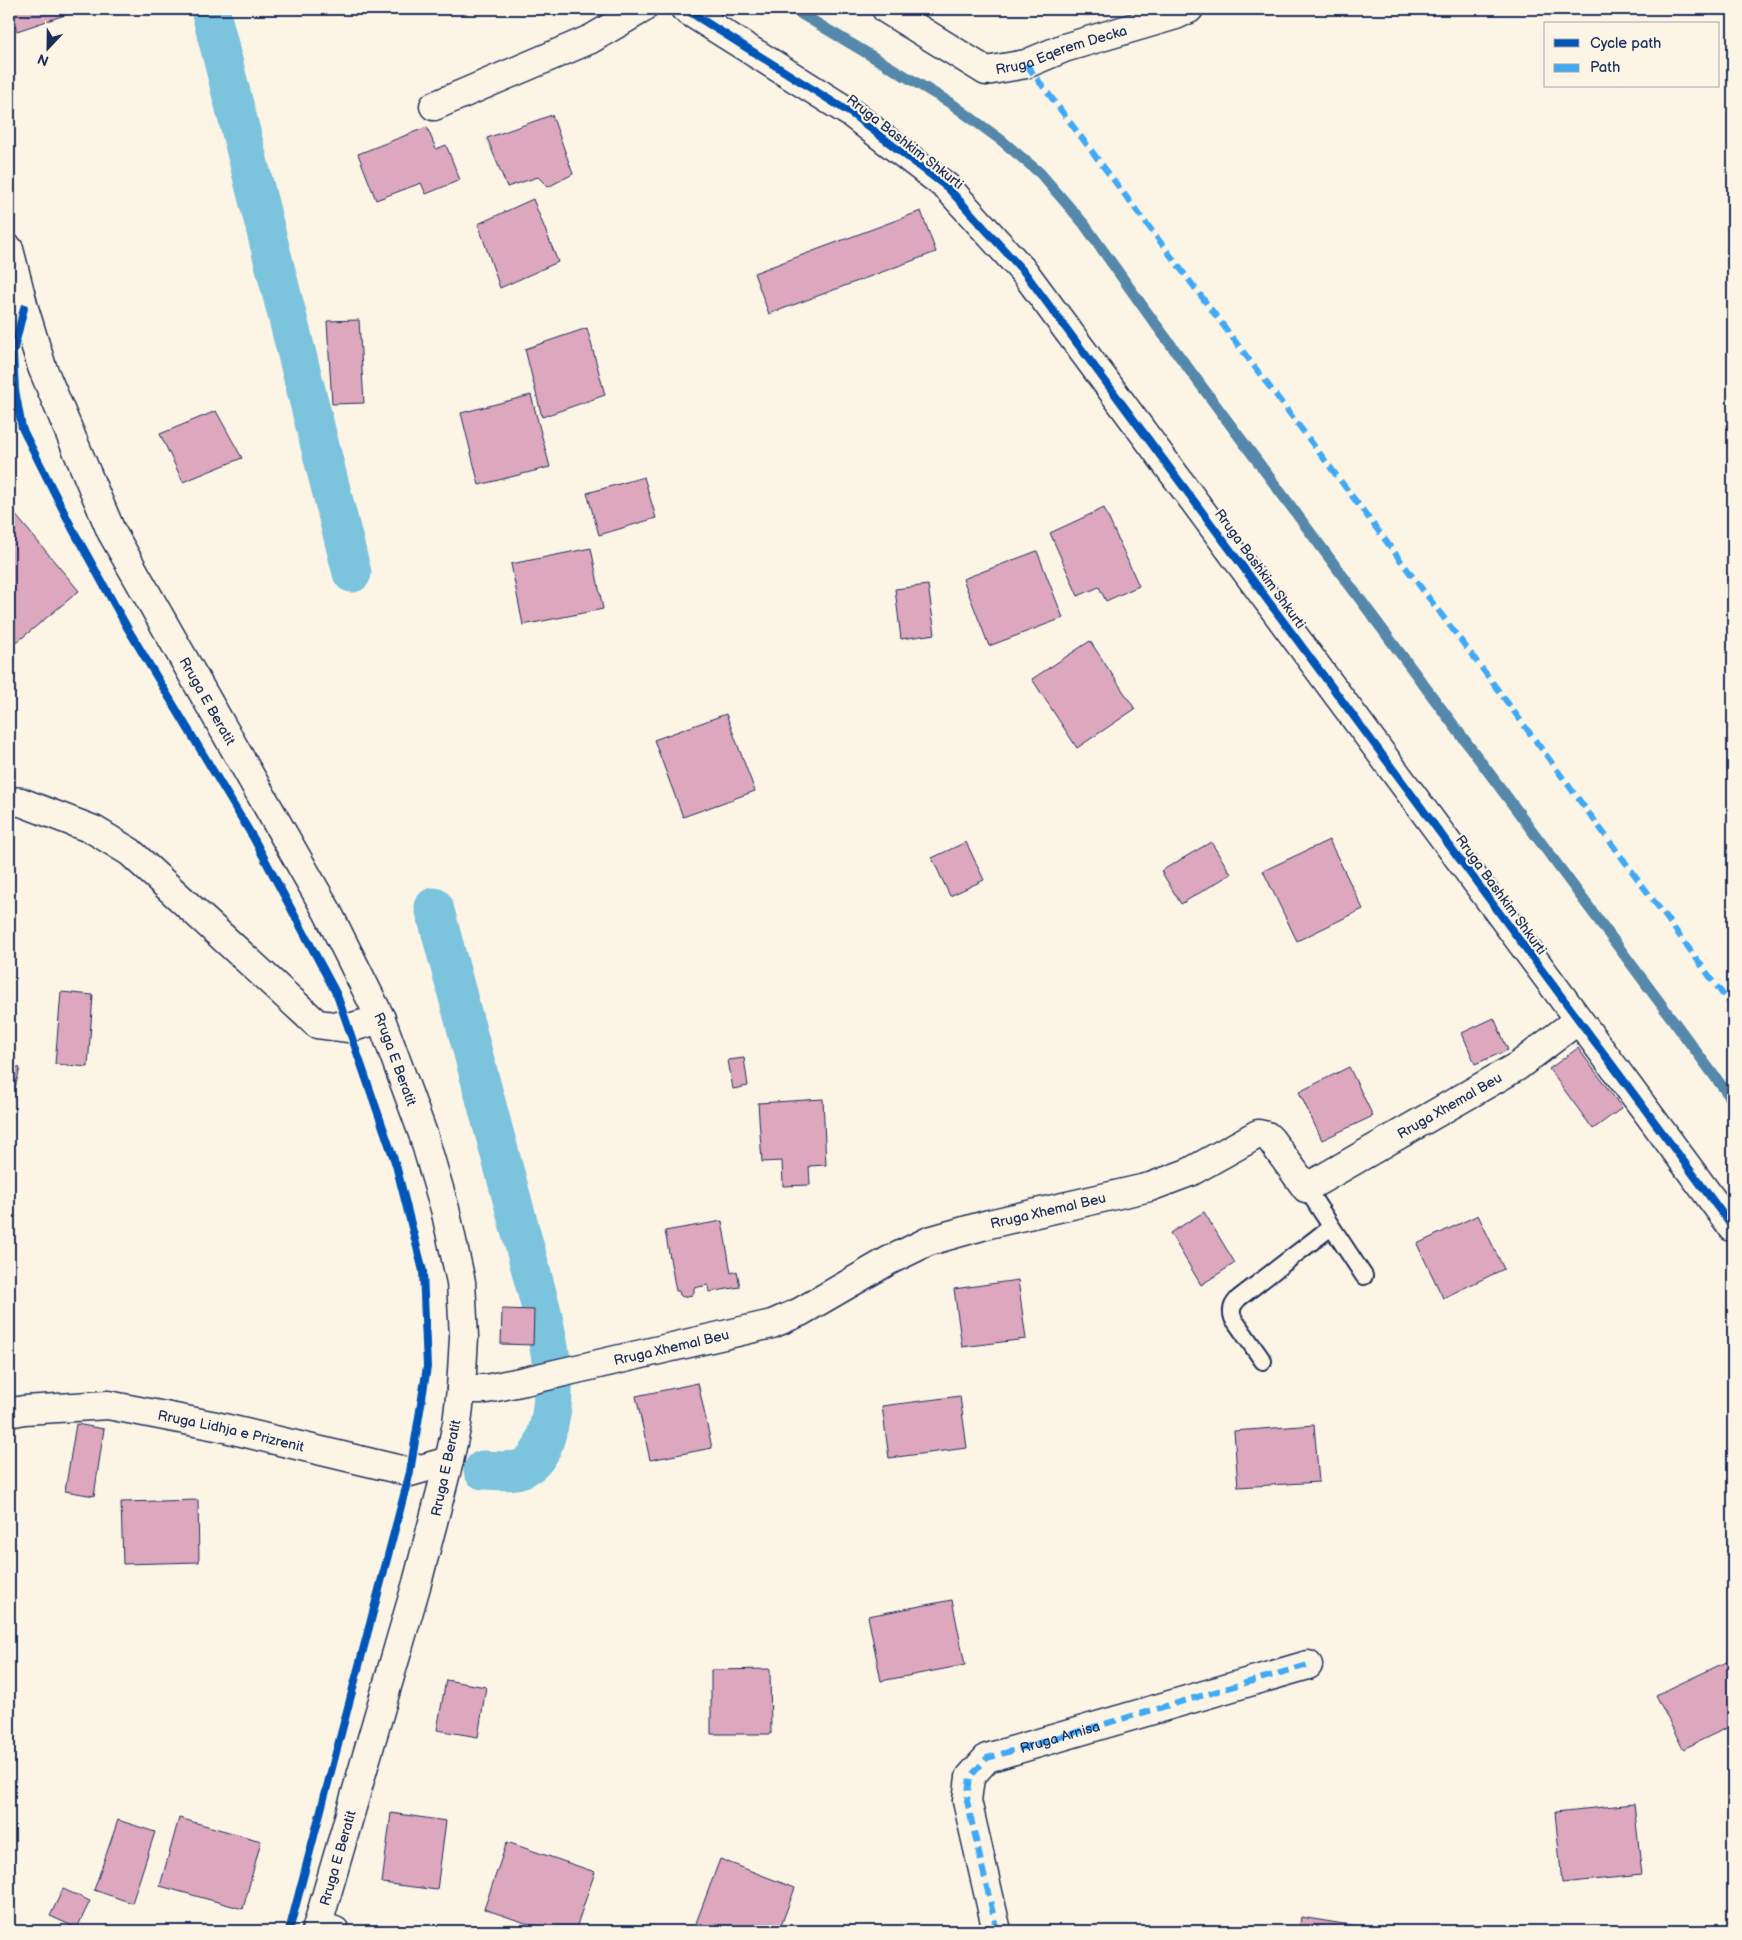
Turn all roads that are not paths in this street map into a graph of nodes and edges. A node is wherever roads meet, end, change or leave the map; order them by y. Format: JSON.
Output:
{"nodes":[{"id":1,"x":642,"y":9,"type":"edge"},
{"id":2,"x":685,"y":9,"type":"edge"},
{"id":3,"x":886,"y":9,"type":"edge"},
{"id":4,"x":1189,"y":9,"type":"edge"},
{"id":5,"x":434,"y":106,"type":"dead end"},
{"id":6,"x":9,"y":249,"type":"edge"},
{"id":7,"x":9,"y":801,"type":"edge"},
{"id":8,"x":380,"y":1019,"type":"junction"},
{"id":9,"x":1578,"y":1020,"type":"junction"},
{"id":10,"x":1306,"y":1188,"type":"junction"},
{"id":11,"x":1331,"y":1227,"type":"junction"},
{"id":12,"x":1733,"y":1228,"type":"edge"},
{"id":13,"x":1364,"y":1276,"type":"dead end"},
{"id":14,"x":1264,"y":1361,"type":"dead end"},
{"id":15,"x":461,"y":1389,"type":"junction"},
{"id":16,"x":9,"y":1413,"type":"edge"},
{"id":17,"x":449,"y":1460,"type":"junction"},
{"id":18,"x":1308,"y":1665,"type":"dead end"},
{"id":19,"x":323,"y":1929,"type":"edge"},
{"id":20,"x":997,"y":1931,"type":"edge"}],
"edges":[{"from":1,"to":5,"type":"street"},
{"from":2,"to":9,"type":"street","name":"Rruga Bashkim Shkurti"},
{"from":3,"to":4,"type":"street","name":"Rruga Eqerem Decka"},
{"from":6,"to":8,"type":"street","name":"Rruga E Beratit"},
{"from":7,"to":8,"type":"street"},
{"from":8,"to":15,"type":"street","name":"Rruga E Beratit"},
{"from":9,"to":10,"type":"street","name":"Rruga Xhemal Beu"},
{"from":9,"to":12,"type":"street","name":"Rruga Bashkim Shkurti"},
{"from":10,"to":11,"type":"lane"},
{"from":10,"to":15,"type":"street","name":"Rruga Xhemal Beu"},
{"from":11,"to":13,"type":"lane"},
{"from":11,"to":14,"type":"lane"},
{"from":15,"to":17,"type":"street","name":"Rruga E Beratit"},
{"from":16,"to":17,"type":"street","name":"Rruga Lidhja e Prizrenit"},
{"from":17,"to":19,"type":"street","name":"Rruga E Beratit"},
{"from":18,"to":20,"type":"street","name":"Rruga Arnisa"}]}
